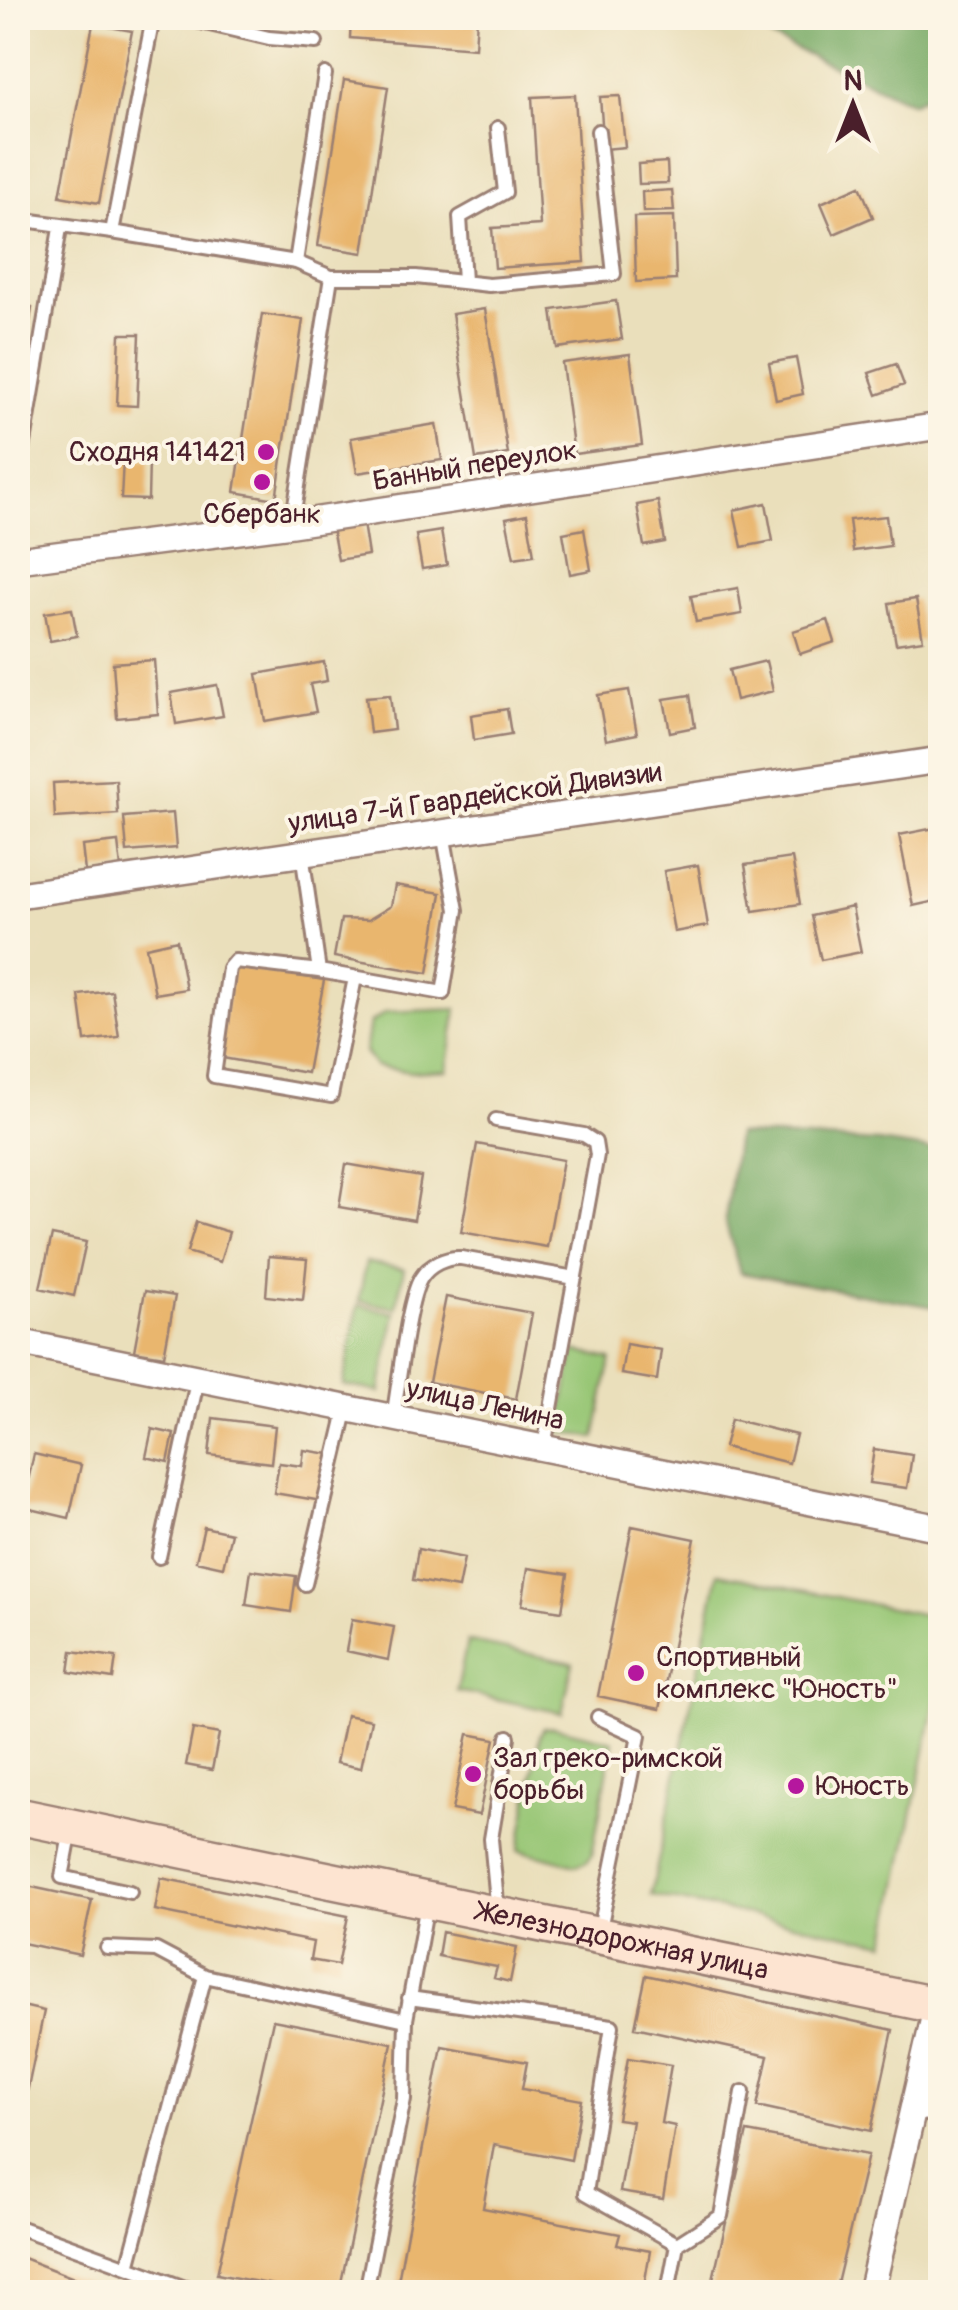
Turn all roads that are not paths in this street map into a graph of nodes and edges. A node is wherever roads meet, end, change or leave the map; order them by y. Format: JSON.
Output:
{"nodes":[{"id":1,"x":153,"y":18,"type":"edge"},
{"id":2,"x":184,"y":18,"type":"edge"},
{"id":3,"x":316,"y":42,"type":"dead end"},
{"id":4,"x":325,"y":74,"type":"dead end"},
{"id":5,"x":498,"y":128,"type":"dead end"},
{"id":6,"x":598,"y":130,"type":"dead end"},
{"id":7,"x":18,"y":219,"type":"edge"},
{"id":8,"x":60,"y":228,"type":"junction"},
{"id":9,"x":112,"y":232,"type":"junction"},
{"id":10,"x":296,"y":262,"type":"junction"},
{"id":11,"x":332,"y":277,"type":"junction"},
{"id":12,"x":464,"y":281,"type":"junction"},
{"id":13,"x":940,"y":426,"type":"edge"},
{"id":14,"x":18,"y":479,"type":"edge"},
{"id":15,"x":292,"y":524,"type":"junction"},
{"id":16,"x":18,"y":560,"type":"edge"},
{"id":17,"x":940,"y":760,"type":"edge"},
{"id":18,"x":443,"y":833,"type":"junction"},
{"id":19,"x":302,"y":853,"type":"junction"},
{"id":20,"x":18,"y":895,"type":"edge"},
{"id":21,"x":318,"y":971,"type":"junction"},
{"id":22,"x":355,"y":978,"type":"junction"},
{"id":23,"x":496,"y":1120,"type":"dead end"},
{"id":24,"x":575,"y":1278,"type":"junction"},
{"id":25,"x":18,"y":1342,"type":"edge"},
{"id":26,"x":198,"y":1378,"type":"junction"},
{"id":27,"x":346,"y":1407,"type":"junction"},
{"id":28,"x":394,"y":1416,"type":"junction"},
{"id":29,"x":544,"y":1448,"type":"junction"},
{"id":30,"x":940,"y":1528,"type":"edge"},
{"id":31,"x":159,"y":1557,"type":"dead end"},
{"id":32,"x":305,"y":1584,"type":"dead end"},
{"id":33,"x":598,"y":1717,"type":"dead end"},
{"id":34,"x":508,"y":1737,"type":"dead end"},
{"id":35,"x":18,"y":1816,"type":"edge"},
{"id":36,"x":72,"y":1827,"type":"junction"},
{"id":37,"x":130,"y":1892,"type":"dead end"},
{"id":38,"x":428,"y":1902,"type":"junction"},
{"id":39,"x":498,"y":1916,"type":"junction"},
{"id":40,"x":598,"y":1936,"type":"junction"},
{"id":41,"x":108,"y":1948,"type":"dead end"},
{"id":42,"x":205,"y":1976,"type":"junction"},
{"id":43,"x":409,"y":1998,"type":"junction"},
{"id":44,"x":939,"y":2005,"type":"edge"},
{"id":45,"x":406,"y":2020,"type":"junction"},
{"id":46,"x":743,"y":2092,"type":"dead end"},
{"id":47,"x":913,"y":2110,"type":"junction"},
{"id":48,"x":940,"y":2116,"type":"edge"},
{"id":49,"x":18,"y":2226,"type":"edge"},
{"id":50,"x":677,"y":2244,"type":"junction"},
{"id":51,"x":128,"y":2268,"type":"junction"},
{"id":52,"x":196,"y":2292,"type":"edge"},
{"id":53,"x":366,"y":2292,"type":"edge"},
{"id":54,"x":668,"y":2292,"type":"edge"},
{"id":55,"x":871,"y":2292,"type":"edge"}],
"edges":[{"from":1,"to":9,"type":"lane"},
{"from":2,"to":3,"type":"lane"},
{"from":4,"to":10,"type":"lane"},
{"from":5,"to":12,"type":"lane"},
{"from":6,"to":12,"type":"lane"},
{"from":7,"to":8,"type":"lane"},
{"from":8,"to":9,"type":"lane"},
{"from":8,"to":14,"type":"lane"},
{"from":9,"to":10,"type":"lane"},
{"from":10,"to":11,"type":"lane"},
{"from":11,"to":12,"type":"lane"},
{"from":11,"to":15,"type":"lane"},
{"from":13,"to":15,"type":"street","name":"Банный переулок"},
{"from":15,"to":16,"type":"street","name":"Банный переулок"},
{"from":17,"to":18,"type":"street","name":"улица 7-й Гвардейской Дивизии"},
{"from":18,"to":19,"type":"street","name":"улица 7-й Гвардейской Дивизии"},
{"from":18,"to":22,"type":"lane"},
{"from":19,"to":20,"type":"street","name":"улица 7-й Гвардейской Дивизии"},
{"from":19,"to":21,"type":"lane"},
{"from":21,"to":22,"type":"lane"},
{"from":21,"to":22,"type":"lane"},
{"from":23,"to":24,"type":"lane"},
{"from":24,"to":28,"type":"lane"},
{"from":24,"to":29,"type":"lane"},
{"from":25,"to":26,"type":"street","name":"улица Ленина"},
{"from":26,"to":27,"type":"street","name":"улица Ленина"},
{"from":26,"to":31,"type":"lane"},
{"from":27,"to":28,"type":"street","name":"улица Ленина"},
{"from":27,"to":32,"type":"lane"},
{"from":28,"to":29,"type":"street","name":"улица Ленина"},
{"from":29,"to":30,"type":"street","name":"улица Ленина"},
{"from":33,"to":40,"type":"lane"},
{"from":34,"to":39,"type":"lane"},
{"from":35,"to":36,"type":"main road","name":"Железнодорожная улица"},
{"from":36,"to":37,"type":"lane"},
{"from":36,"to":38,"type":"main road","name":"Железнодорожная улица"},
{"from":38,"to":39,"type":"main road","name":"Железнодорожная улица"},
{"from":38,"to":43,"type":"lane"},
{"from":39,"to":40,"type":"main road","name":"Железнодорожная улица"},
{"from":40,"to":44,"type":"main road","name":"Железнодорожная улица"},
{"from":41,"to":42,"type":"lane"},
{"from":42,"to":45,"type":"lane"},
{"from":42,"to":51,"type":"lane"},
{"from":43,"to":45,"type":"lane"},
{"from":43,"to":50,"type":"lane"},
{"from":44,"to":47,"type":"street","name":"Железнодорожная улица"},
{"from":45,"to":53,"type":"lane"},
{"from":46,"to":50,"type":"lane"},
{"from":47,"to":48,"type":"lane"},
{"from":47,"to":55,"type":"street","name":"Железнодорожная улица"},
{"from":49,"to":51,"type":"lane"},
{"from":50,"to":54,"type":"lane"},
{"from":51,"to":52,"type":"lane"}]}
